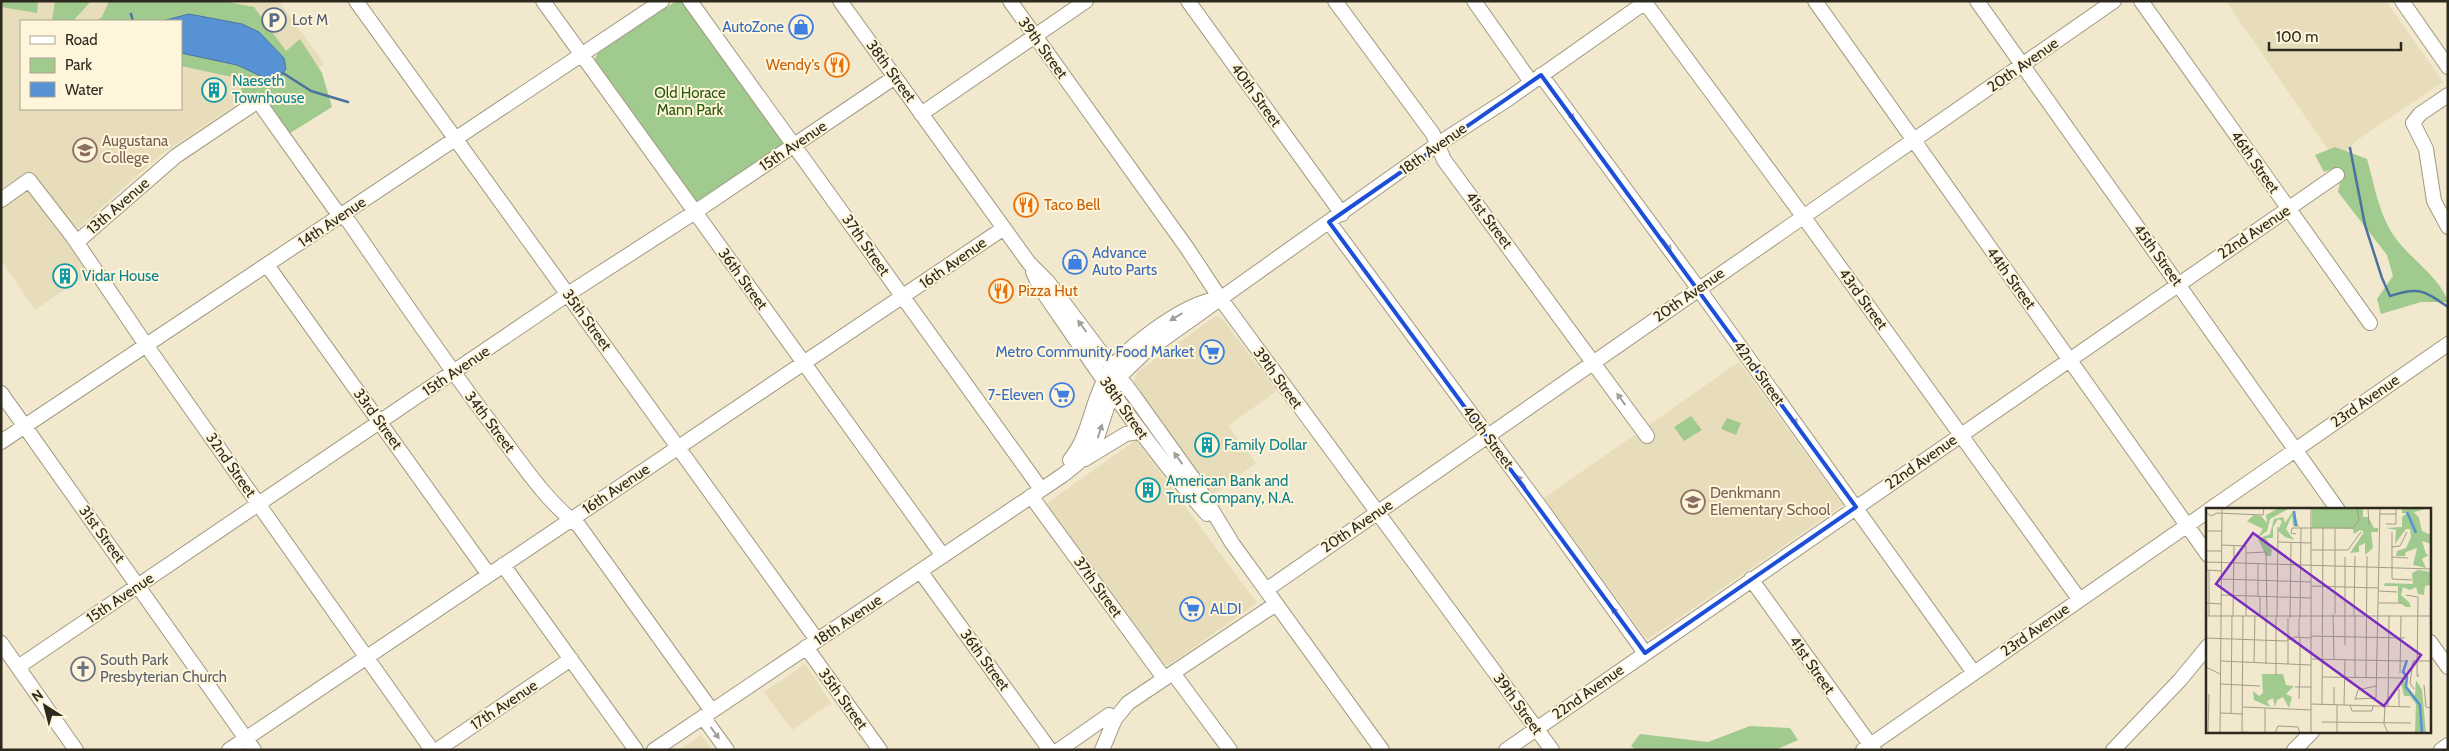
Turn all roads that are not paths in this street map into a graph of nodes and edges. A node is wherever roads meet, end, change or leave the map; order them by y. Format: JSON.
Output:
{"nodes":[{"id":1,"x":356,"y":1,"type":"edge"},
{"id":2,"x":542,"y":1,"type":"edge"},
{"id":3,"x":662,"y":1,"type":"edge"},
{"id":4,"x":690,"y":1,"type":"edge"},
{"id":5,"x":840,"y":1,"type":"edge"},
{"id":6,"x":1010,"y":1,"type":"edge"},
{"id":7,"x":1086,"y":1,"type":"edge"},
{"id":8,"x":1188,"y":1,"type":"edge"},
{"id":9,"x":1335,"y":1,"type":"edge"},
{"id":10,"x":1474,"y":1,"type":"edge"},
{"id":11,"x":1815,"y":1,"type":"edge"},
{"id":12,"x":1977,"y":1,"type":"edge"},
{"id":13,"x":2114,"y":1,"type":"edge"},
{"id":14,"x":2141,"y":1,"type":"edge"},
{"id":15,"x":2402,"y":1,"type":"edge"},
{"id":16,"x":1645,"y":2,"type":"edge"},
{"id":17,"x":1035,"y":36,"type":"junction"},
{"id":18,"x":580,"y":55,"type":"junction"},
{"id":19,"x":2022,"y":65,"type":"junction"},
{"id":20,"x":2448,"y":67,"type":"edge"},
{"id":21,"x":895,"y":77,"type":"junction"},
{"id":22,"x":1536,"y":79,"type":"junction"},
{"id":23,"x":2448,"y":95,"type":"edge"},
{"id":24,"x":258,"y":101,"type":"joint"},
{"id":25,"x":921,"y":114,"type":"junction"},
{"id":26,"x":456,"y":138,"type":"junction"},
{"id":27,"x":1912,"y":140,"type":"junction"},
{"id":28,"x":795,"y":144,"type":"junction"},
{"id":29,"x":1438,"y":144,"type":"junction"},
{"id":30,"x":2336,"y":175,"type":"dead end"},
{"id":31,"x":1,"y":200,"type":"edge"},
{"id":32,"x":2288,"y":209,"type":"junction"},
{"id":33,"x":695,"y":212,"type":"junction"},
{"id":34,"x":1342,"y":214,"type":"junction"},
{"id":35,"x":341,"y":216,"type":"junction"},
{"id":36,"x":1803,"y":216,"type":"junction"},
{"id":37,"x":1329,"y":222,"type":"junction"},
{"id":38,"x":2448,"y":227,"type":"edge"},
{"id":39,"x":1004,"y":228,"type":"junction"},
{"id":40,"x":76,"y":242,"type":"junction"},
{"id":41,"x":1029,"y":263,"type":"junction"},
{"id":42,"x":267,"y":265,"type":"junction"},
{"id":43,"x":2178,"y":284,"type":"junction"},
{"id":44,"x":1698,"y":288,"type":"junction"},
{"id":45,"x":568,"y":294,"type":"junction"},
{"id":46,"x":903,"y":298,"type":"junction"},
{"id":47,"x":1220,"y":298,"type":"junction"},
{"id":48,"x":2370,"y":323,"type":"dead end"},
{"id":49,"x":2448,"y":344,"type":"edge"},
{"id":50,"x":146,"y":345,"type":"junction"},
{"id":51,"x":2070,"y":360,"type":"junction"},
{"id":52,"x":1594,"y":362,"type":"junction"},
{"id":53,"x":804,"y":364,"type":"junction"},
{"id":54,"x":1116,"y":372,"type":"junction"},
{"id":55,"x":453,"y":374,"type":"junction"},
{"id":56,"x":1108,"y":386,"type":"junction"},
{"id":57,"x":1,"y":393,"type":"edge"},
{"id":58,"x":380,"y":422,"type":"junction"},
{"id":59,"x":24,"y":426,"type":"junction"},
{"id":60,"x":1961,"y":434,"type":"junction"},
{"id":61,"x":1144,"y":436,"type":"junction"},
{"id":62,"x":1487,"y":436,"type":"junction"},
{"id":63,"x":1647,"y":436,"type":"dead end"},
{"id":64,"x":1,"y":442,"type":"edge"},
{"id":65,"x":678,"y":447,"type":"junction"},
{"id":66,"x":2296,"y":450,"type":"junction"},
{"id":67,"x":1078,"y":463,"type":"junction"},
{"id":68,"x":1036,"y":492,"type":"junction"},
{"id":69,"x":259,"y":505,"type":"junction"},
{"id":70,"x":1856,"y":507,"type":"junction"},
{"id":71,"x":2211,"y":508,"type":"edge"},
{"id":72,"x":2337,"y":508,"type":"edge"},
{"id":73,"x":2206,"y":511,"type":"edge"},
{"id":74,"x":1377,"y":512,"type":"junction"},
{"id":75,"x":571,"y":519,"type":"junction"},
{"id":76,"x":2186,"y":526,"type":"junction"},
{"id":77,"x":1232,"y":543,"type":"junction"},
{"id":78,"x":2206,"y":552,"type":"edge"},
{"id":79,"x":943,"y":556,"type":"junction"},
{"id":80,"x":503,"y":565,"type":"junction"},
{"id":81,"x":920,"y":571,"type":"junction"},
{"id":82,"x":489,"y":575,"type":"junction"},
{"id":83,"x":1751,"y":579,"type":"junction"},
{"id":84,"x":139,"y":585,"type":"junction"},
{"id":85,"x":1266,"y":590,"type":"junction"},
{"id":86,"x":2079,"y":600,"type":"junction"},
{"id":87,"x":1276,"y":604,"type":"junction"},
{"id":88,"x":1,"y":643,"type":"edge"},
{"id":89,"x":812,"y":644,"type":"junction"},
{"id":90,"x":2432,"y":645,"type":"edge"},
{"id":91,"x":2206,"y":648,"type":"edge"},
{"id":92,"x":1644,"y":653,"type":"junction"},
{"id":93,"x":366,"y":656,"type":"junction"},
{"id":94,"x":571,"y":659,"type":"junction"},
{"id":95,"x":18,"y":667,"type":"junction"},
{"id":96,"x":2448,"y":667,"type":"edge"},
{"id":97,"x":1974,"y":672,"type":"junction"},
{"id":98,"x":1169,"y":676,"type":"junction"},
{"id":99,"x":708,"y":714,"type":"junction"},
{"id":100,"x":1110,"y":715,"type":"dead end"},
{"id":101,"x":1536,"y":728,"type":"junction"},
{"id":102,"x":2310,"y":734,"type":"edge"},
{"id":103,"x":250,"y":744,"type":"edge"},
{"id":104,"x":2448,"y":745,"type":"edge"},
{"id":105,"x":1869,"y":748,"type":"edge"},
{"id":106,"x":76,"y":750,"type":"edge"},
{"id":107,"x":229,"y":750,"type":"edge"},
{"id":108,"x":432,"y":750,"type":"edge"},
{"id":109,"x":438,"y":750,"type":"edge"},
{"id":110,"x":636,"y":750,"type":"edge"},
{"id":111,"x":654,"y":750,"type":"edge"},
{"id":112,"x":726,"y":750,"type":"edge"},
{"id":113,"x":880,"y":750,"type":"edge"},
{"id":114,"x":1050,"y":750,"type":"edge"},
{"id":115,"x":1059,"y":750,"type":"edge"},
{"id":116,"x":1102,"y":750,"type":"edge"},
{"id":117,"x":1230,"y":750,"type":"edge"},
{"id":118,"x":1382,"y":750,"type":"edge"},
{"id":119,"x":1506,"y":750,"type":"edge"},
{"id":120,"x":1552,"y":750,"type":"edge"},
{"id":121,"x":2113,"y":750,"type":"edge"},
{"id":122,"x":2294,"y":750,"type":"edge"},
{"id":123,"x":2441,"y":750,"type":"edge"}],
"edges":[{"from":1,"to":26,"type":"street","name":"35th Street"},
{"from":2,"to":18,"type":"street","name":"36th Street"},
{"from":3,"to":18,"type":"street","name":"14th Avenue"},
{"from":4,"to":28,"type":"street","name":"37th Street"},
{"from":5,"to":21,"type":"street","name":"38th Street"},
{"from":6,"to":17,"type":"street","name":"39th Street"},
{"from":7,"to":17,"type":"street"},
{"from":8,"to":34,"type":"street","name":"40th Street"},
{"from":9,"to":29,"type":"street","name":"41st Street"},
{"from":10,"to":22,"type":"street","name":"42nd Street"},
{"from":11,"to":27,"type":"street","name":"44th Street"},
{"from":12,"to":19,"type":"street","name":"45th Street"},
{"from":13,"to":19,"type":"street","name":"20th Avenue"},
{"from":14,"to":32,"type":"street","name":"46th Street"},
{"from":15,"to":20,"type":"street"},
{"from":16,"to":22,"type":"street","name":"18th Avenue"},
{"from":16,"to":36,"type":"street","name":"43rd Street"},
{"from":17,"to":25,"type":"street"},
{"from":17,"to":47,"type":"street","name":"39th Street"},
{"from":18,"to":26,"type":"street","name":"14th Avenue"},
{"from":18,"to":33,"type":"street","name":"36th Street"},
{"from":19,"to":27,"type":"street","name":"20th Avenue"},
{"from":19,"to":43,"type":"street","name":"45th Street"},
{"from":21,"to":25,"type":"street","name":"38th Street"},
{"from":21,"to":28,"type":"street","name":"15th Avenue"},
{"from":22,"to":29,"type":"street","name":"18th Avenue"},
{"from":22,"to":44,"type":"street","name":"42nd Street","one_way":true},
{"from":23,"to":38,"type":"street"},
{"from":24,"to":35,"type":"street","name":"34th Street"},
{"from":24,"to":40,"type":"street","name":"13th Avenue"},
{"from":25,"to":39,"type":"street","name":"38th Street"},
{"from":26,"to":35,"type":"street","name":"14th Avenue"},
{"from":26,"to":45,"type":"street","name":"35th Street"},
{"from":27,"to":36,"type":"street","name":"20th Avenue"},
{"from":27,"to":51,"type":"street","name":"44th Street"},
{"from":28,"to":33,"type":"street","name":"15th Avenue"},
{"from":28,"to":46,"type":"street","name":"37th Street"},
{"from":29,"to":34,"type":"street","name":"18th Avenue"},
{"from":29,"to":52,"type":"street","name":"41st Street"},
{"from":30,"to":32,"type":"street","name":"22nd Avenue"},
{"from":31,"to":40,"type":"street","name":"32nd Street"},
{"from":32,"to":43,"type":"street","name":"22nd Avenue"},
{"from":32,"to":48,"type":"street","name":"46th Street"},
{"from":33,"to":45,"type":"street","name":"15th Avenue"},
{"from":33,"to":53,"type":"street","name":"36th Street"},
{"from":34,"to":37,"type":"street","name":"18th Avenue"},
{"from":35,"to":42,"type":"street","name":"14th Avenue"},
{"from":35,"to":55,"type":"street","name":"34th Street"},
{"from":36,"to":44,"type":"street","name":"20th Avenue"},
{"from":36,"to":60,"type":"street","name":"43rd Street"},
{"from":37,"to":47,"type":"street","name":"18th Avenue"},
{"from":37,"to":62,"type":"street","name":"40th Street"},
{"from":39,"to":41,"type":"street","name":"38th Street"},
{"from":39,"to":46,"type":"street","name":"16th Avenue"},
{"from":40,"to":50,"type":"street","name":"32nd Street"},
{"from":54,"to":41,"type":"street","name":"38th Street","one_way":true},
{"from":41,"to":56,"type":"street","name":"38th Street"},
{"from":42,"to":50,"type":"street","name":"14th Avenue"},
{"from":42,"to":58,"type":"street","name":"33rd Street"},
{"from":43,"to":51,"type":"street","name":"22nd Avenue"},
{"from":43,"to":66,"type":"street","name":"45th Street"},
{"from":44,"to":52,"type":"street","name":"20th Avenue"},
{"from":44,"to":70,"type":"street","name":"42nd Street","one_way":true},
{"from":45,"to":55,"type":"street","name":"15th Avenue"},
{"from":45,"to":65,"type":"street","name":"35th Street"},
{"from":46,"to":53,"type":"street","name":"16th Avenue"},
{"from":46,"to":68,"type":"street","name":"37th Street"},
{"from":47,"to":54,"type":"street","name":"18th Avenue"},
{"from":47,"to":74,"type":"street","name":"39th Street"},
{"from":49,"to":66,"type":"street","name":"23rd Avenue"},
{"from":50,"to":59,"type":"street","name":"14th Avenue"},
{"from":50,"to":69,"type":"street","name":"32nd Street"},
{"from":51,"to":60,"type":"street","name":"22nd Avenue"},
{"from":51,"to":76,"type":"street","name":"44th Street"},
{"from":52,"to":62,"type":"street","name":"20th Avenue"},
{"from":63,"to":52,"type":"street","name":"41st Street","one_way":true},
{"from":53,"to":65,"type":"street","name":"16th Avenue"},
{"from":53,"to":79,"type":"street","name":"36th Street"},
{"from":54,"to":56,"type":"street","name":"18th Avenue"},
{"from":77,"to":54,"type":"street","name":"38th Street","one_way":true},
{"from":55,"to":58,"type":"street","name":"15th Avenue"},
{"from":55,"to":75,"type":"street","name":"34th Street"},
{"from":56,"to":61,"type":"street","name":"38th Street"},
{"from":67,"to":56,"type":"street","name":"18th Avenue","one_way":true},
{"from":56,"to":68,"type":"street","name":"18th Avenue"},
{"from":57,"to":59,"type":"street","name":"31st Street"},
{"from":58,"to":69,"type":"street","name":"15th Avenue"},
{"from":58,"to":82,"type":"street","name":"33rd Street"},
{"from":59,"to":64,"type":"street","name":"14th Avenue"},
{"from":59,"to":84,"type":"street","name":"31st Street"},
{"from":60,"to":70,"type":"street","name":"22nd Avenue"},
{"from":60,"to":86,"type":"street","name":"43rd Street"},
{"from":61,"to":67,"type":"street"},
{"from":61,"to":77,"type":"street","name":"38th Street"},
{"from":62,"to":74,"type":"street","name":"20th Avenue"},
{"from":92,"to":62,"type":"street","name":"40th Street","one_way":true},
{"from":65,"to":75,"type":"street","name":"16th Avenue"},
{"from":65,"to":89,"type":"street","name":"35th Street"},
{"from":66,"to":71,"type":"street","name":"23rd Avenue"},
{"from":66,"to":72,"type":"street","name":"45th Street"},
{"from":67,"to":68,"type":"street","name":"18th Avenue"},
{"from":68,"to":79,"type":"street","name":"18th Avenue"},
{"from":68,"to":98,"type":"street","name":"37th Street"},
{"from":69,"to":84,"type":"street","name":"15th Avenue"},
{"from":69,"to":93,"type":"street","name":"32nd Street"},
{"from":70,"to":83,"type":"street","name":"22nd Avenue"},
{"from":70,"to":97,"type":"street","name":"42nd Street"},
{"from":73,"to":76,"type":"street","name":"23rd Avenue"},
{"from":74,"to":85,"type":"street","name":"20th Avenue"},
{"from":74,"to":101,"type":"street","name":"39th Street"},
{"from":75,"to":80,"type":"street","name":"16th Avenue"},
{"from":75,"to":99,"type":"street","name":"34th Street"},
{"from":76,"to":78,"type":"street","name":"44th Street"},
{"from":76,"to":86,"type":"street","name":"23rd Avenue"},
{"from":77,"to":85,"type":"street","name":"38th Street"},
{"from":79,"to":81,"type":"street","name":"18th Avenue"},
{"from":80,"to":82,"type":"street","name":"16th Avenue"},
{"from":80,"to":94,"type":"street"},
{"from":81,"to":89,"type":"street","name":"18th Avenue"},
{"from":81,"to":114,"type":"street","name":"36th Street"},
{"from":82,"to":93,"type":"street","name":"16th Avenue"},
{"from":83,"to":92,"type":"street","name":"22nd Avenue"},
{"from":83,"to":105,"type":"street","name":"41st Street"},
{"from":84,"to":95,"type":"street","name":"15th Avenue"},
{"from":84,"to":103,"type":"street","name":"31st Street"},
{"from":85,"to":87,"type":"street","name":"38th Street"},
{"from":86,"to":97,"type":"street","name":"23rd Avenue"},
{"from":87,"to":98,"type":"street"},
{"from":87,"to":118,"type":"street","name":"38th Street"},
{"from":88,"to":95,"type":"street"},
{"from":89,"to":99,"type":"street","name":"18th Avenue"},
{"from":89,"to":113,"type":"street","name":"35th Street"},
{"from":90,"to":96,"type":"street"},
{"from":91,"to":121,"type":"street"},
{"from":92,"to":101,"type":"street","name":"22nd Avenue"},
{"from":93,"to":103,"type":"street","name":"16th Avenue"},
{"from":93,"to":108,"type":"street","name":"32nd Street"},
{"from":94,"to":109,"type":"street","name":"17th Avenue"},
{"from":94,"to":110,"type":"street"},
{"from":95,"to":106,"type":"street"},
{"from":97,"to":105,"type":"street","name":"23rd Avenue"},
{"from":98,"to":116,"type":"street"},
{"from":98,"to":117,"type":"street","name":"37th Street"},
{"from":99,"to":111,"type":"street","name":"18th Avenue"},
{"from":99,"to":112,"type":"street","name":"34th Street","one_way":true},
{"from":100,"to":115,"type":"street"},
{"from":101,"to":119,"type":"street","name":"22nd Avenue"},
{"from":101,"to":120,"type":"street","name":"39th Street"},
{"from":102,"to":122,"type":"street"},
{"from":103,"to":107,"type":"street","name":"16th Avenue"},
{"from":104,"to":123,"type":"street"}]}
